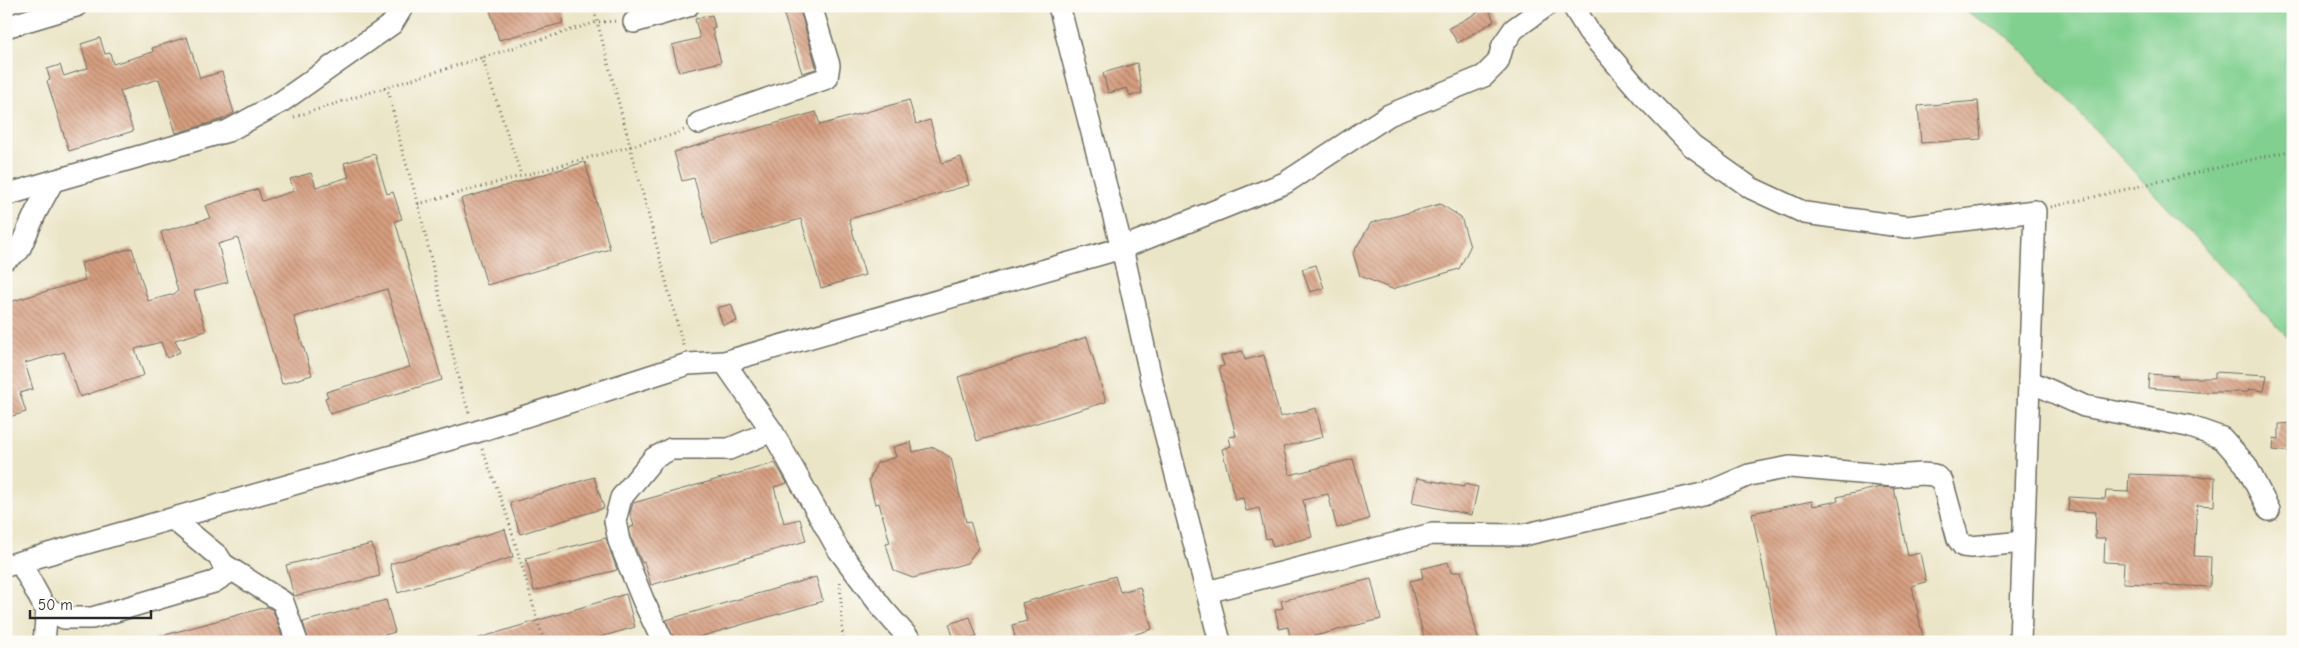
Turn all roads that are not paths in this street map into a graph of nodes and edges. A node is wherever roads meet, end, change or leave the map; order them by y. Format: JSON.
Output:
{"nodes":[{"id":1,"x":76,"y":6,"type":"edge"},
{"id":2,"x":403,"y":6,"type":"edge"},
{"id":3,"x":688,"y":6,"type":"edge"},
{"id":4,"x":811,"y":6,"type":"edge"},
{"id":5,"x":1059,"y":6,"type":"edge"},
{"id":6,"x":1546,"y":6,"type":"edge"},
{"id":7,"x":1573,"y":6,"type":"edge"},
{"id":8,"x":634,"y":22,"type":"road end"},
{"id":9,"x":6,"y":27,"type":"edge"},
{"id":10,"x":699,"y":123,"type":"road end"},
{"id":11,"x":53,"y":181,"type":"junction"},
{"id":12,"x":6,"y":195,"type":"edge"},
{"id":13,"x":1122,"y":248,"type":"junction"},
{"id":14,"x":6,"y":259,"type":"edge"},
{"id":15,"x":724,"y":362,"type":"junction"},
{"id":16,"x":2029,"y":381,"type":"junction"},
{"id":17,"x":772,"y":431,"type":"junction"},
{"id":18,"x":2269,"y":510,"type":"dead end"},
{"id":19,"x":173,"y":519,"type":"junction"},
{"id":20,"x":2024,"y":542,"type":"junction"},
{"id":21,"x":13,"y":564,"type":"edge"},
{"id":22,"x":223,"y":564,"type":"junction"},
{"id":23,"x":1207,"y":592,"type":"junction"},
{"id":24,"x":47,"y":608,"type":"junction"},
{"id":25,"x":44,"y":642,"type":"edge"},
{"id":26,"x":297,"y":642,"type":"edge"},
{"id":27,"x":663,"y":642,"type":"edge"},
{"id":28,"x":912,"y":642,"type":"edge"},
{"id":29,"x":1220,"y":642,"type":"edge"},
{"id":30,"x":2020,"y":642,"type":"edge"}],
"edges":[{"from":1,"to":9,"type":"lane"},
{"from":2,"to":11,"type":"lane"},
{"from":3,"to":8,"type":"lane"},
{"from":4,"to":10,"type":"lane"},
{"from":5,"to":13,"type":"lane"},
{"from":6,"to":13,"type":"lane"},
{"from":7,"to":16,"type":"lane"},
{"from":11,"to":12,"type":"lane"},
{"from":11,"to":14,"type":"lane"},
{"from":13,"to":15,"type":"lane"},
{"from":13,"to":23,"type":"lane"},
{"from":15,"to":17,"type":"lane"},
{"from":15,"to":19,"type":"lane"},
{"from":16,"to":18,"type":"lane"},
{"from":16,"to":20,"type":"lane"},
{"from":17,"to":27,"type":"lane"},
{"from":17,"to":28,"type":"lane"},
{"from":19,"to":21,"type":"lane"},
{"from":19,"to":22,"type":"lane"},
{"from":20,"to":23,"type":"lane"},
{"from":20,"to":30,"type":"lane"},
{"from":21,"to":24,"type":"lane"},
{"from":22,"to":24,"type":"lane"},
{"from":22,"to":26,"type":"lane"},
{"from":23,"to":29,"type":"lane"},
{"from":24,"to":25,"type":"lane"}]}
